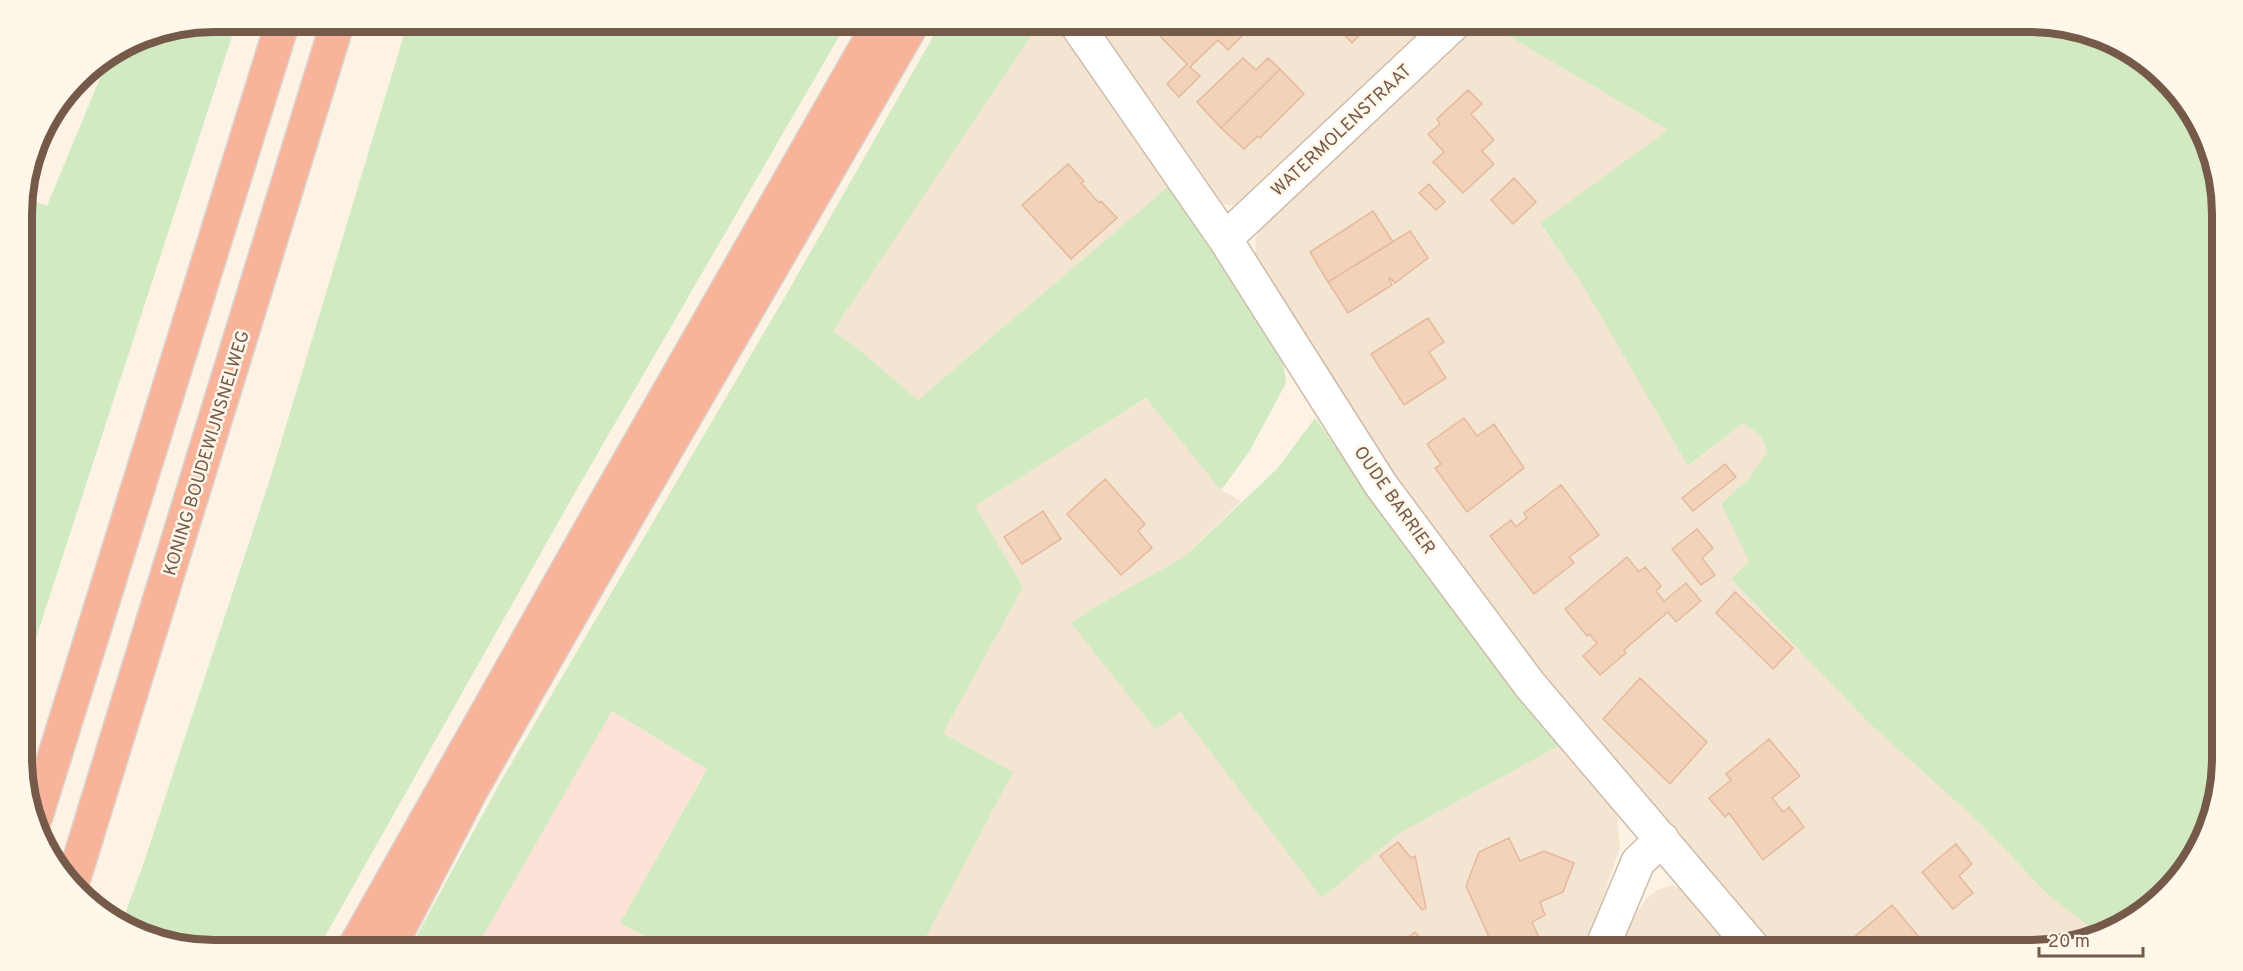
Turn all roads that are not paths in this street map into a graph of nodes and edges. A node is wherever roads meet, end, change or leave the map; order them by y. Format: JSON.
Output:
{"nodes":[{"id":1,"x":280,"y":31,"type":"edge"},
{"id":2,"x":335,"y":31,"type":"edge"},
{"id":3,"x":875,"y":31,"type":"edge"},
{"id":4,"x":908,"y":31,"type":"edge"},
{"id":5,"x":1081,"y":31,"type":"edge"},
{"id":6,"x":1446,"y":31,"type":"edge"},
{"id":7,"x":1225,"y":239,"type":"junction"},
{"id":8,"x":39,"y":807,"type":"edge"},
{"id":9,"x":1662,"y":839,"type":"junction"},
{"id":10,"x":75,"y":875,"type":"edge"},
{"id":11,"x":1606,"y":939,"type":"edge"},
{"id":12,"x":1746,"y":939,"type":"edge"},
{"id":13,"x":359,"y":940,"type":"edge"},
{"id":14,"x":393,"y":940,"type":"edge"}],
"edges":[{"from":1,"to":8,"type":"highway"},
{"from":2,"to":10,"type":"highway","name":"KONING BOUDEWIJNSNELWEG"},
{"from":3,"to":13,"type":"highway"},
{"from":4,"to":14,"type":"highway"},
{"from":5,"to":7,"type":"street","name":"OUDE BARRIER"},
{"from":6,"to":7,"type":"street","name":"WATERMOLENSTRAAT"},
{"from":7,"to":9,"type":"street","name":"OUDE BARRIER"},
{"from":9,"to":11,"type":"street"},
{"from":9,"to":12,"type":"street","name":"OUDE BARRIER"}]}
